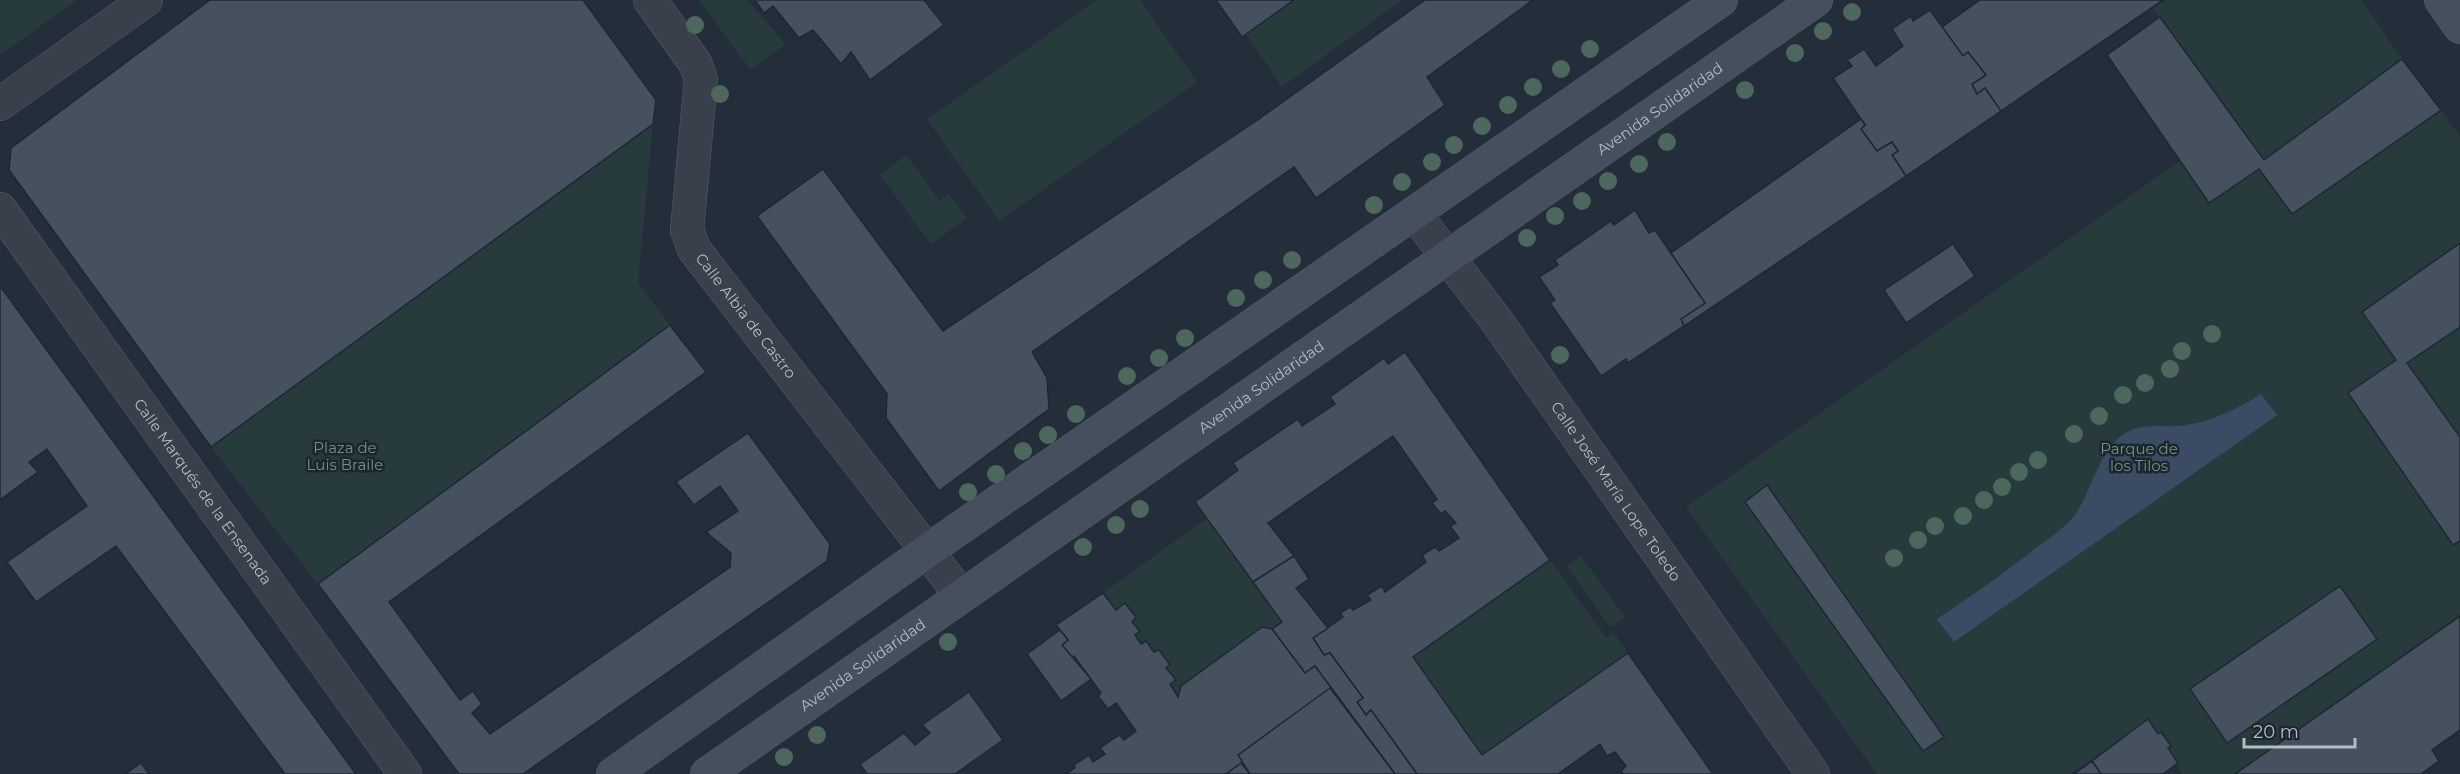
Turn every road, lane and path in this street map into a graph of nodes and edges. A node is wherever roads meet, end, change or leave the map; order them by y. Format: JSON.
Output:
{"nodes":[{"id":1,"x":146,"y":0,"type":"edge"},
{"id":2,"x":650,"y":0,"type":"edge"},
{"id":3,"x":1721,"y":0,"type":"edge"},
{"id":4,"x":1816,"y":0,"type":"edge"},
{"id":5,"x":2441,"y":0,"type":"edge"},
{"id":6,"x":2460,"y":27,"type":"edge"},
{"id":7,"x":0,"y":104,"type":"edge"},
{"id":8,"x":0,"y":209,"type":"edge"},
{"id":9,"x":1414,"y":213,"type":"junction"},
{"id":10,"x":1447,"y":259,"type":"junction"},
{"id":11,"x":927,"y":551,"type":"junction"},
{"id":12,"x":961,"y":595,"type":"junction"},
{"id":13,"x":405,"y":774,"type":"edge"},
{"id":14,"x":613,"y":774,"type":"edge"},
{"id":15,"x":707,"y":774,"type":"edge"},
{"id":16,"x":1813,"y":774,"type":"edge"}],
"edges":[{"from":1,"to":7,"type":"street"},
{"from":2,"to":11,"type":"street","name":"Calle Albia de Castro"},
{"from":3,"to":9,"type":"main road"},
{"from":4,"to":10,"type":"main road","name":"Avenida Solidaridad"},
{"from":5,"to":6,"type":"main road"},
{"from":8,"to":13,"type":"street","name":"Calle Marqués de la Ensenada"},
{"from":9,"to":10,"type":"street","name":"Calle José María Lope Toledo"},
{"from":9,"to":11,"type":"main road"},
{"from":10,"to":12,"type":"main road","name":"Avenida Solidaridad"},
{"from":10,"to":16,"type":"street","name":"Calle José María Lope Toledo"},
{"from":11,"to":12,"type":"street","name":"Calle Albia de Castro"},
{"from":11,"to":14,"type":"main road"},
{"from":12,"to":15,"type":"main road","name":"Avenida Solidaridad"}]}
